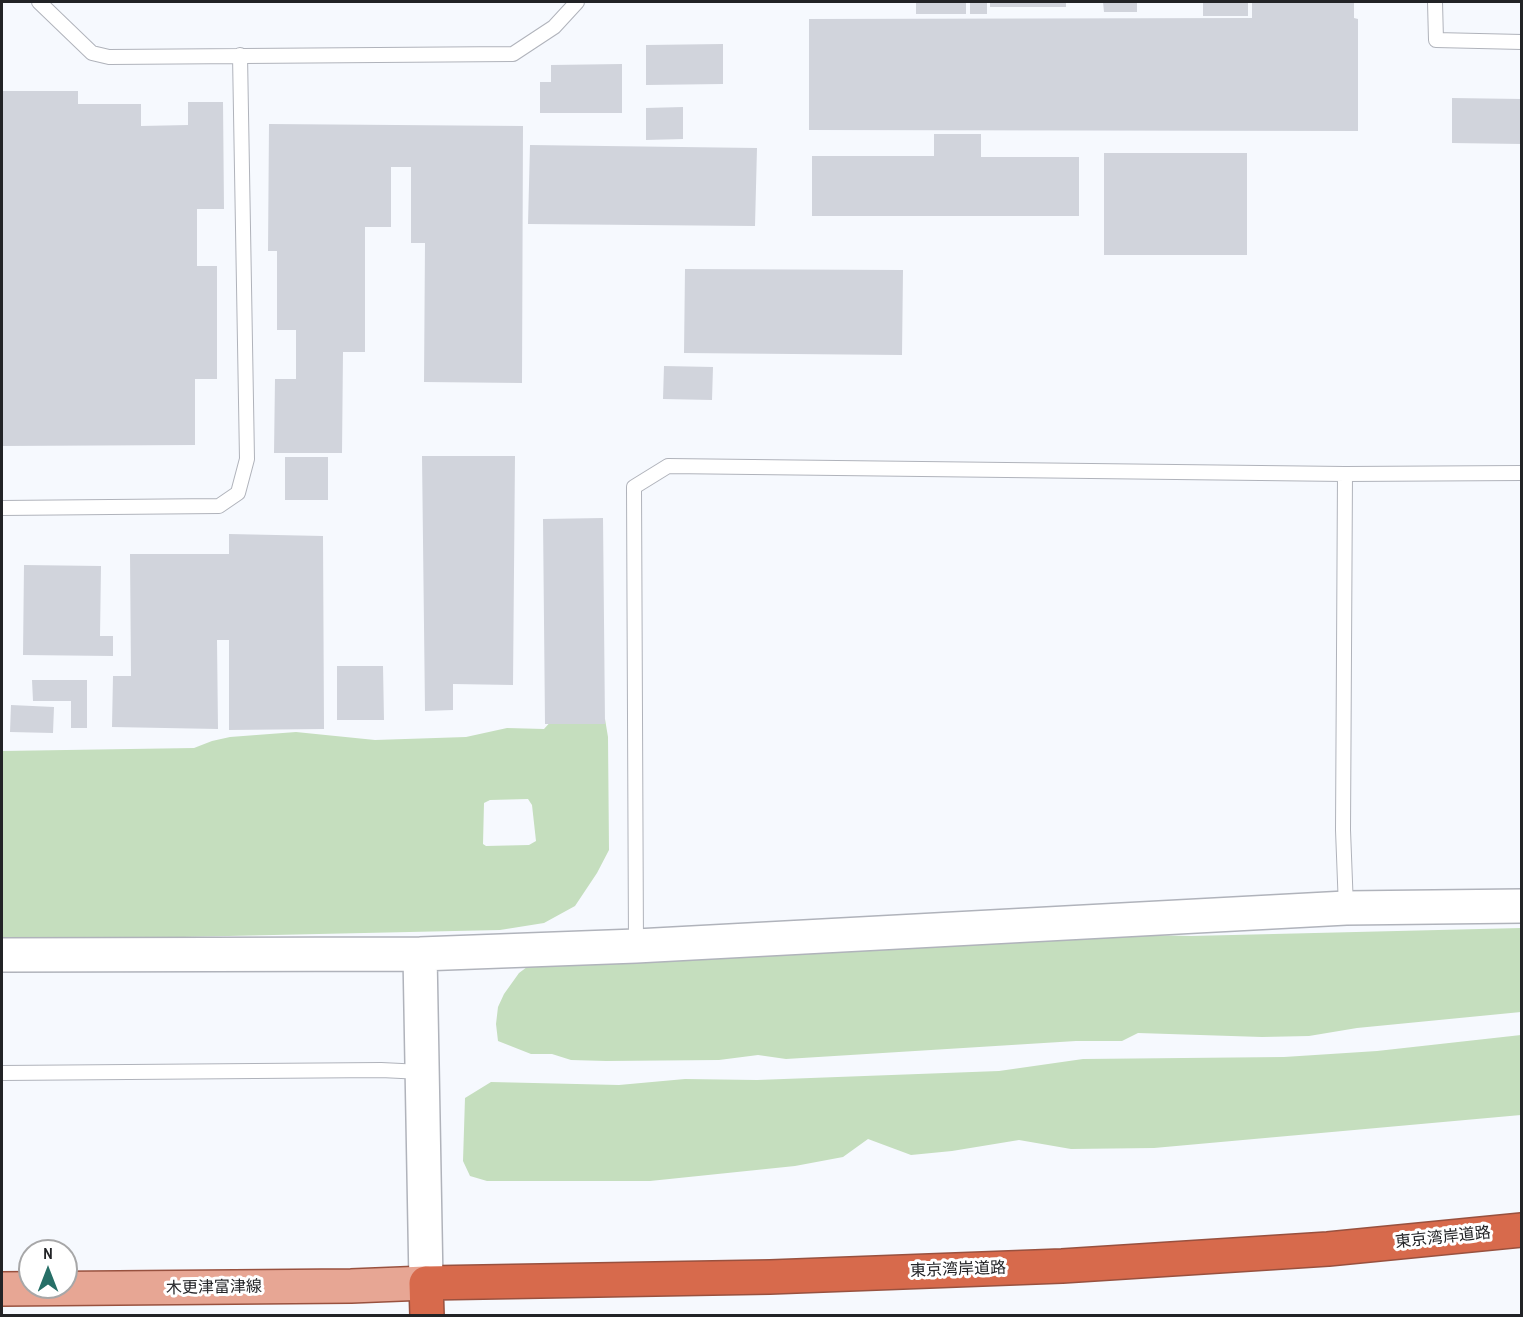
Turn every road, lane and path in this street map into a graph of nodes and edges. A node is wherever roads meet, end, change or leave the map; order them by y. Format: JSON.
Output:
{"nodes":[{"id":1,"x":39,"y":2,"type":"edge"},
{"id":2,"x":577,"y":2,"type":"edge"},
{"id":3,"x":1435,"y":2,"type":"edge"},
{"id":4,"x":1521,"y":42,"type":"edge"},
{"id":5,"x":240,"y":55,"type":"junction"},
{"id":6,"x":1521,"y":473,"type":"edge"},
{"id":7,"x":1344,"y":474,"type":"junction"},
{"id":8,"x":2,"y":508,"type":"edge"},
{"id":9,"x":1521,"y":906,"type":"edge"},
{"id":10,"x":1346,"y":908,"type":"junction"},
{"id":11,"x":636,"y":946,"type":"junction"},
{"id":12,"x":420,"y":954,"type":"junction"},
{"id":13,"x":2,"y":955,"type":"edge"},
{"id":14,"x":423,"y":1072,"type":"junction"},
{"id":15,"x":2,"y":1073,"type":"edge"},
{"id":16,"x":1521,"y":1230,"type":"edge"},
{"id":17,"x":426,"y":1283,"type":"junction"},
{"id":18,"x":2,"y":1289,"type":"edge"},
{"id":19,"x":427,"y":1316,"type":"edge"}],
"edges":[{"from":1,"to":5,"type":"lane"},
{"from":2,"to":5,"type":"lane"},
{"from":3,"to":4,"type":"lane"},
{"from":5,"to":8,"type":"lane"},
{"from":6,"to":7,"type":"lane"},
{"from":7,"to":10,"type":"lane"},
{"from":7,"to":11,"type":"lane"},
{"from":9,"to":10,"type":"street"},
{"from":10,"to":11,"type":"street"},
{"from":11,"to":12,"type":"street"},
{"from":12,"to":13,"type":"street"},
{"from":12,"to":14,"type":"street"},
{"from":14,"to":15,"type":"lane"},
{"from":14,"to":17,"type":"street"},
{"from":16,"to":17,"type":"highway","name":"東京湾岸道路"},
{"from":17,"to":18,"type":"main road","name":"木更津富津線"},
{"from":17,"to":19,"type":"highway"}]}
